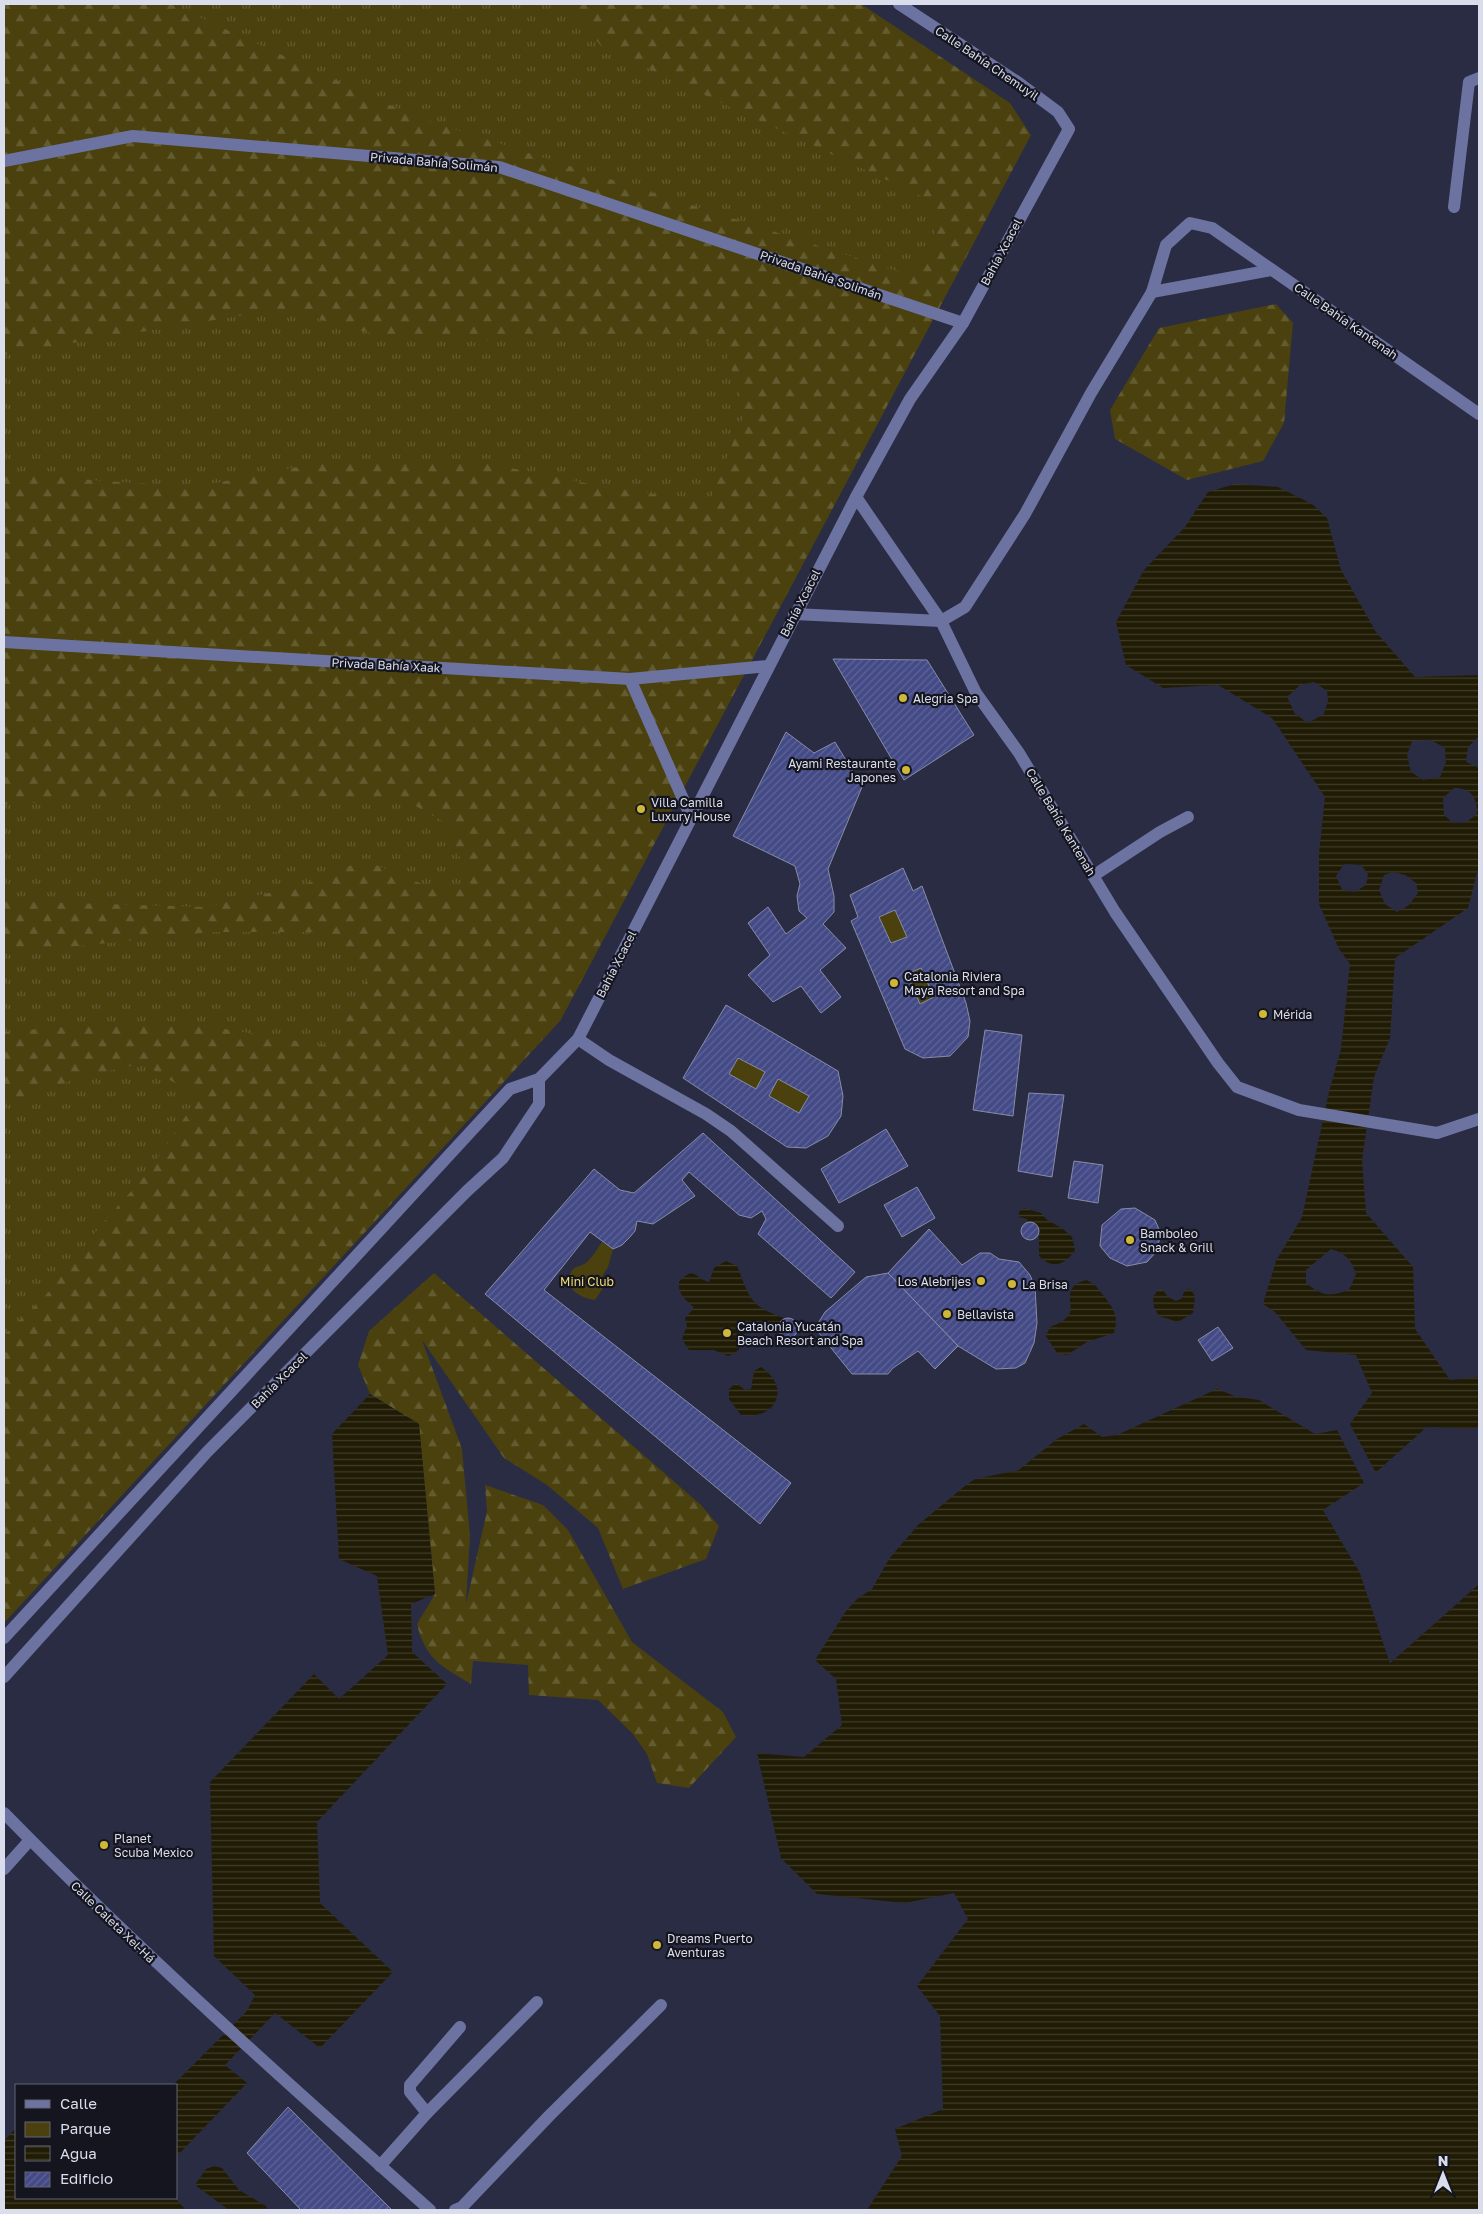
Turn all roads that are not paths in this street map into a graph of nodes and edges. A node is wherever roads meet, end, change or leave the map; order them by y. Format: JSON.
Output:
{"nodes":[{"id":1,"x":899,"y":4,"type":"edge"},
{"id":2,"x":1479,"y":78,"type":"edge"},
{"id":3,"x":1069,"y":129,"type":"joint"},
{"id":4,"x":4,"y":161,"type":"edge"},
{"id":5,"x":1454,"y":207,"type":"dead end"},
{"id":6,"x":1272,"y":270,"type":"junction"},
{"id":7,"x":1152,"y":292,"type":"junction"},
{"id":8,"x":963,"y":323,"type":"junction"},
{"id":9,"x":1479,"y":414,"type":"edge"},
{"id":10,"x":856,"y":496,"type":"junction"},
{"id":11,"x":794,"y":614,"type":"junction"},
{"id":12,"x":941,"y":620,"type":"junction"},
{"id":13,"x":4,"y":642,"type":"edge"},
{"id":14,"x":768,"y":666,"type":"junction"},
{"id":15,"x":630,"y":679,"type":"junction"},
{"id":16,"x":691,"y":817,"type":"junction"},
{"id":17,"x":1188,"y":817,"type":"dead end"},
{"id":18,"x":1094,"y":876,"type":"junction"},
{"id":19,"x":578,"y":1039,"type":"junction"},
{"id":20,"x":539,"y":1079,"type":"junction"},
{"id":21,"x":1479,"y":1119,"type":"edge"},
{"id":22,"x":838,"y":1226,"type":"dead end"},
{"id":23,"x":4,"y":1638,"type":"edge"},
{"id":24,"x":4,"y":1677,"type":"edge"},
{"id":25,"x":4,"y":1813,"type":"edge"},
{"id":26,"x":30,"y":1840,"type":"junction"},
{"id":27,"x":4,"y":1869,"type":"edge"},
{"id":28,"x":537,"y":2002,"type":"dead end"},
{"id":29,"x":661,"y":2005,"type":"dead end"},
{"id":30,"x":460,"y":2027,"type":"dead end"},
{"id":31,"x":427,"y":2113,"type":"junction"},
{"id":32,"x":380,"y":2166,"type":"junction"},
{"id":33,"x":430,"y":2210,"type":"edge"},
{"id":34,"x":455,"y":2210,"type":"edge"}],
"edges":[{"from":1,"to":3,"type":"street","name":"Calle Bahía Chemuyil"},
{"from":2,"to":5,"type":"street"},
{"from":3,"to":8,"type":"street","name":"Bahía Xcacel"},
{"from":4,"to":8,"type":"street","name":"Privada Bahía Solimán"},
{"from":6,"to":7,"type":"street"},
{"from":6,"to":7,"type":"street","name":"Calle Bahía Kantenah"},
{"from":6,"to":9,"type":"street","name":"Calle Bahía Kantenah"},
{"from":7,"to":12,"type":"street"},
{"from":8,"to":10,"type":"street","name":"Bahía Xcacel"},
{"from":10,"to":11,"type":"street","name":"Bahía Xcacel"},
{"from":10,"to":12,"type":"street","name":"Calle Bahía Kantenah"},
{"from":11,"to":12,"type":"street"},
{"from":11,"to":14,"type":"street","name":"Bahía Xcacel"},
{"from":12,"to":18,"type":"street","name":"Calle Bahía Kantenah"},
{"from":13,"to":15,"type":"street","name":"Privada Bahía Xaak"},
{"from":14,"to":15,"type":"street","name":"Privada Bahía Xaak"},
{"from":14,"to":16,"type":"street","name":"Bahía Xcacel"},
{"from":15,"to":16,"type":"street"},
{"from":16,"to":19,"type":"street","name":"Bahía Xcacel"},
{"from":17,"to":18,"type":"street"},
{"from":18,"to":21,"type":"street","name":"Calle Bahía Kantenah"},
{"from":19,"to":20,"type":"street","name":"Bahía Xcacel"},
{"from":19,"to":22,"type":"street"},
{"from":20,"to":23,"type":"street","name":"Bahía Xcacel"},
{"from":20,"to":24,"type":"street","name":"Bahía Xcacel"},
{"from":25,"to":26,"type":"street","name":"Calle Caleta Xel-Há"},
{"from":26,"to":27,"type":"street"},
{"from":26,"to":32,"type":"street","name":"Calle Caleta Xel-Há"},
{"from":28,"to":31,"type":"street"},
{"from":29,"to":34,"type":"street"},
{"from":30,"to":31,"type":"street"},
{"from":31,"to":32,"type":"street"},
{"from":32,"to":33,"type":"street"}]}
